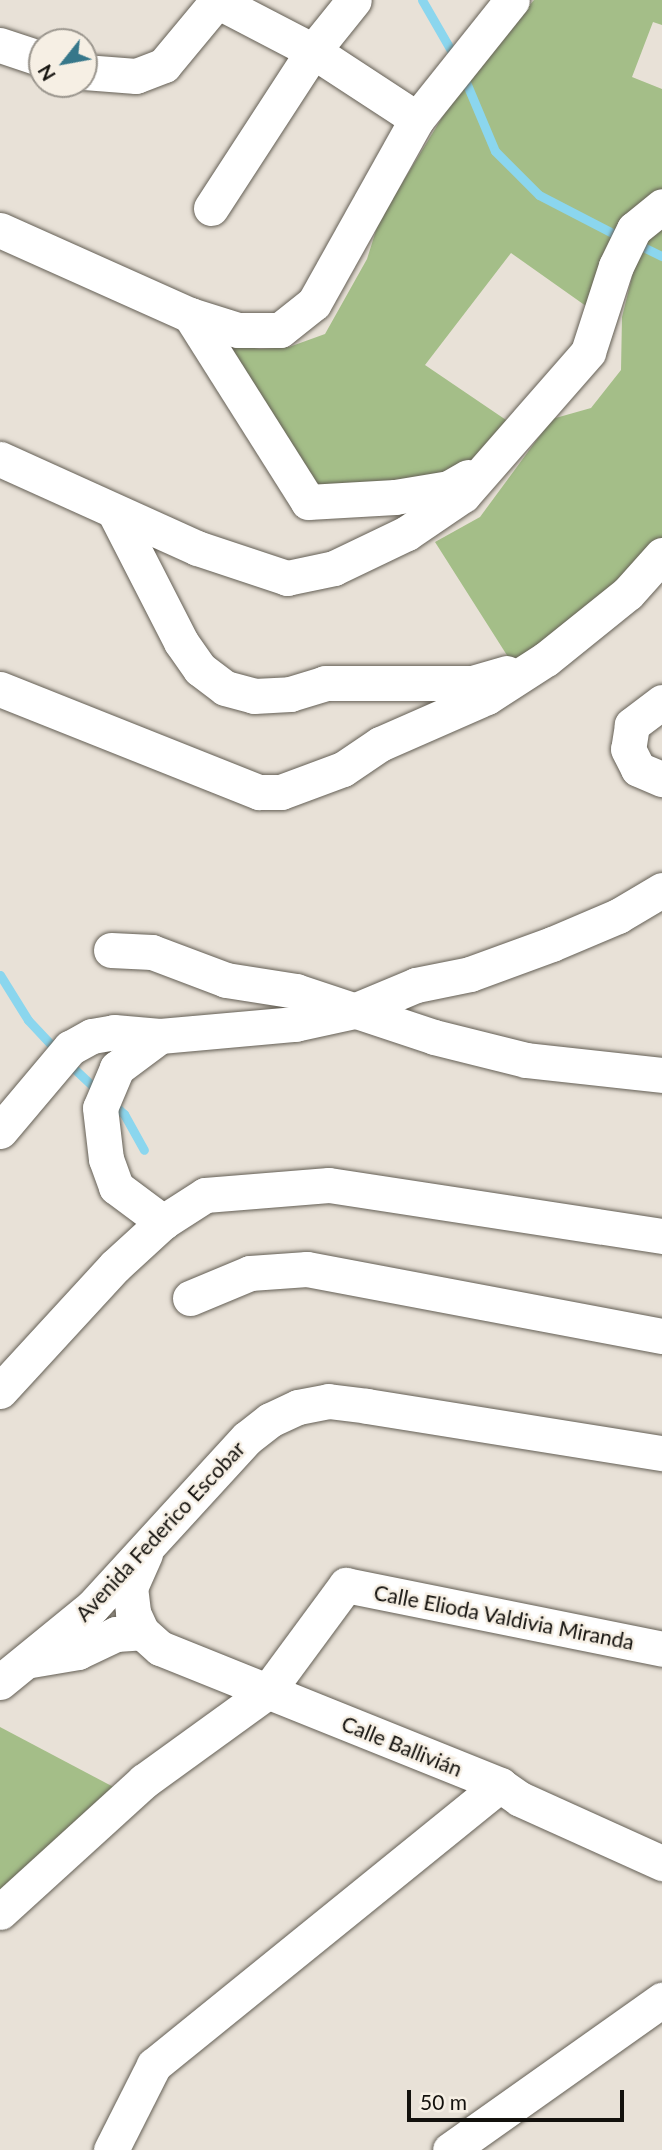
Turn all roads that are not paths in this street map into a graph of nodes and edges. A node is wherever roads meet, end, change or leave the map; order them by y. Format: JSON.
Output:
{"nodes":[{"id":1,"x":355,"y":0,"type":"edge"},
{"id":2,"x":512,"y":0,"type":"edge"},
{"id":3,"x":218,"y":1,"type":"edge"},
{"id":4,"x":0,"y":45,"type":"edge"},
{"id":5,"x":313,"y":51,"type":"junction"},
{"id":6,"x":28,"y":55,"type":"edge"},
{"id":7,"x":98,"y":73,"type":"edge"},
{"id":8,"x":417,"y":120,"type":"junction"},
{"id":9,"x":662,"y":206,"type":"edge"},
{"id":10,"x":211,"y":208,"type":"dead end"},
{"id":11,"x":0,"y":230,"type":"edge"},
{"id":12,"x":190,"y":315,"type":"junction"},
{"id":13,"x":0,"y":460,"type":"edge"},
{"id":14,"x":492,"y":463,"type":"junction"},
{"id":15,"x":116,"y":513,"type":"junction"},
{"id":16,"x":662,"y":555,"type":"edge"},
{"id":17,"x":546,"y":659,"type":"junction"},
{"id":18,"x":0,"y":689,"type":"edge"},
{"id":19,"x":662,"y":702,"type":"edge"},
{"id":20,"x":662,"y":779,"type":"edge"},
{"id":21,"x":662,"y":890,"type":"edge"},
{"id":22,"x":111,"y":950,"type":"dead end"},
{"id":23,"x":416,"y":985,"type":"junction"},
{"id":24,"x":354,"y":1011,"type":"junction"},
{"id":25,"x":413,"y":1030,"type":"junction"},
{"id":26,"x":160,"y":1036,"type":"junction"},
{"id":27,"x":662,"y":1075,"type":"edge"},
{"id":28,"x":0,"y":1131,"type":"edge"},
{"id":29,"x":163,"y":1222,"type":"junction"},
{"id":30,"x":662,"y":1236,"type":"edge"},
{"id":31,"x":190,"y":1298,"type":"dead end"},
{"id":32,"x":662,"y":1336,"type":"edge"},
{"id":33,"x":0,"y":1391,"type":"edge"},
{"id":34,"x":662,"y":1453,"type":"edge"},
{"id":35,"x":151,"y":1539,"type":"junction"},
{"id":36,"x":142,"y":1632,"type":"junction"},
{"id":37,"x":662,"y":1649,"type":"edge"},
{"id":38,"x":30,"y":1660,"type":"junction"},
{"id":39,"x":0,"y":1682,"type":"edge"},
{"id":40,"x":267,"y":1692,"type":"junction"},
{"id":41,"x":500,"y":1785,"type":"junction"},
{"id":42,"x":662,"y":1863,"type":"edge"},
{"id":43,"x":0,"y":1912,"type":"edge"},
{"id":44,"x":662,"y":2000,"type":"edge"},
{"id":45,"x":111,"y":2150,"type":"edge"},
{"id":46,"x":450,"y":2150,"type":"edge"}],
"edges":[{"from":1,"to":5,"type":"street"},
{"from":2,"to":8,"type":"street"},
{"from":3,"to":5,"type":"street"},
{"from":3,"to":7,"type":"street"},
{"from":4,"to":6,"type":"street"},
{"from":5,"to":8,"type":"street"},
{"from":5,"to":10,"type":"street"},
{"from":8,"to":12,"type":"street"},
{"from":9,"to":14,"type":"street"},
{"from":11,"to":12,"type":"street"},
{"from":12,"to":14,"type":"street"},
{"from":13,"to":15,"type":"street"},
{"from":14,"to":15,"type":"street"},
{"from":15,"to":17,"type":"street"},
{"from":16,"to":17,"type":"street"},
{"from":17,"to":18,"type":"street"},
{"from":19,"to":20,"type":"street"},
{"from":21,"to":23,"type":"street"},
{"from":22,"to":24,"type":"street"},
{"from":23,"to":24,"type":"street"},
{"from":23,"to":25,"type":"street"},
{"from":24,"to":25,"type":"street"},
{"from":24,"to":26,"type":"street"},
{"from":25,"to":27,"type":"street"},
{"from":26,"to":28,"type":"street"},
{"from":26,"to":29,"type":"street"},
{"from":29,"to":30,"type":"street"},
{"from":29,"to":33,"type":"street"},
{"from":31,"to":32,"type":"street"},
{"from":34,"to":35,"type":"street","name":"Avenida Federico Escobar"},
{"from":35,"to":36,"type":"street"},
{"from":35,"to":38,"type":"street","name":"Avenida Federico Escobar"},
{"from":36,"to":38,"type":"street"},
{"from":36,"to":40,"type":"street","name":"Calle Ballivián"},
{"from":37,"to":40,"type":"street","name":"Calle Elioda Valdivia Miranda"},
{"from":38,"to":39,"type":"street","name":"Avenida Federico Escobar"},
{"from":40,"to":41,"type":"street","name":"Calle Ballivián"},
{"from":40,"to":43,"type":"street"},
{"from":41,"to":42,"type":"street","name":"Calle Ballivián"},
{"from":41,"to":45,"type":"street"},
{"from":44,"to":46,"type":"street"}]}
